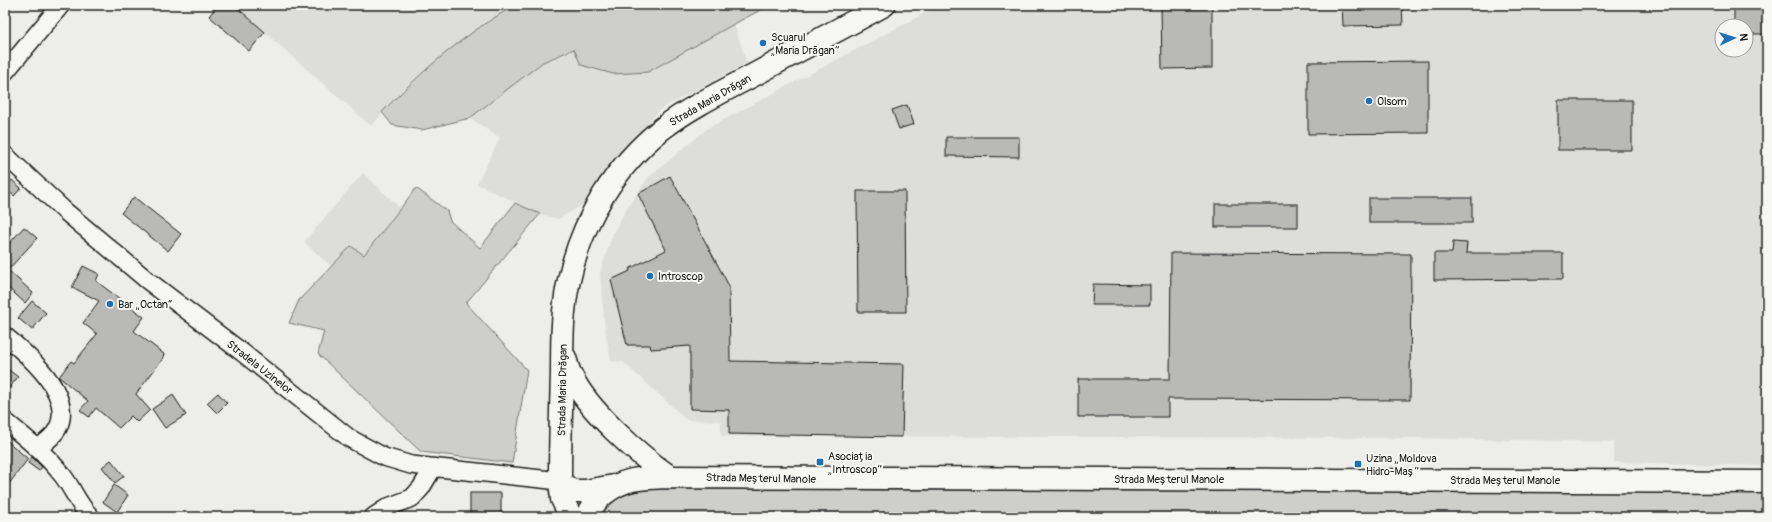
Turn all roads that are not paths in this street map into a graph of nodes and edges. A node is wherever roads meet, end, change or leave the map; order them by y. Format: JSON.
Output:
{"nodes":[{"id":1,"x":61,"y":5,"type":"edge"},
{"id":2,"x":884,"y":5,"type":"edge"},
{"id":3,"x":5,"y":72,"type":"edge"},
{"id":4,"x":5,"y":155,"type":"edge"},
{"id":5,"x":5,"y":336,"type":"edge"},
{"id":6,"x":562,"y":351,"type":"junction"},
{"id":7,"x":5,"y":422,"type":"edge"},
{"id":8,"x":38,"y":448,"type":"junction"},
{"id":9,"x":433,"y":468,"type":"junction"},
{"id":10,"x":670,"y":477,"type":"junction"},
{"id":11,"x":560,"y":481,"type":"junction"},
{"id":12,"x":1767,"y":482,"type":"edge"},
{"id":13,"x":614,"y":486,"type":"junction"},
{"id":14,"x":91,"y":517,"type":"edge"},
{"id":15,"x":373,"y":517,"type":"edge"},
{"id":16,"x":571,"y":517,"type":"edge"},
{"id":17,"x":588,"y":517,"type":"edge"}],
"edges":[{"from":1,"to":3,"type":"street"},
{"from":2,"to":6,"type":"main road","name":"Strada Maria Drăgan"},
{"from":4,"to":9,"type":"street","name":"Stradela Uzinelor"},
{"from":5,"to":8,"type":"street"},
{"from":6,"to":10,"type":"main road"},
{"from":6,"to":11,"type":"main road","name":"Strada Maria Drăgan"},
{"from":7,"to":8,"type":"street"},
{"from":8,"to":14,"type":"street"},
{"from":9,"to":11,"type":"street","name":"Stradela Uzinelor"},
{"from":9,"to":15,"type":"street"},
{"from":10,"to":12,"type":"main road","name":"Strada Meșterul Manole"},
{"from":10,"to":13,"type":"main road","name":"Strada Meșterul Manole"},
{"from":11,"to":13,"type":"main road"},
{"from":11,"to":16,"type":"main road","name":"Strada Maria Drăgan"},
{"from":13,"to":17,"type":"main road","name":"Strada Meșterul Manole"}]}
